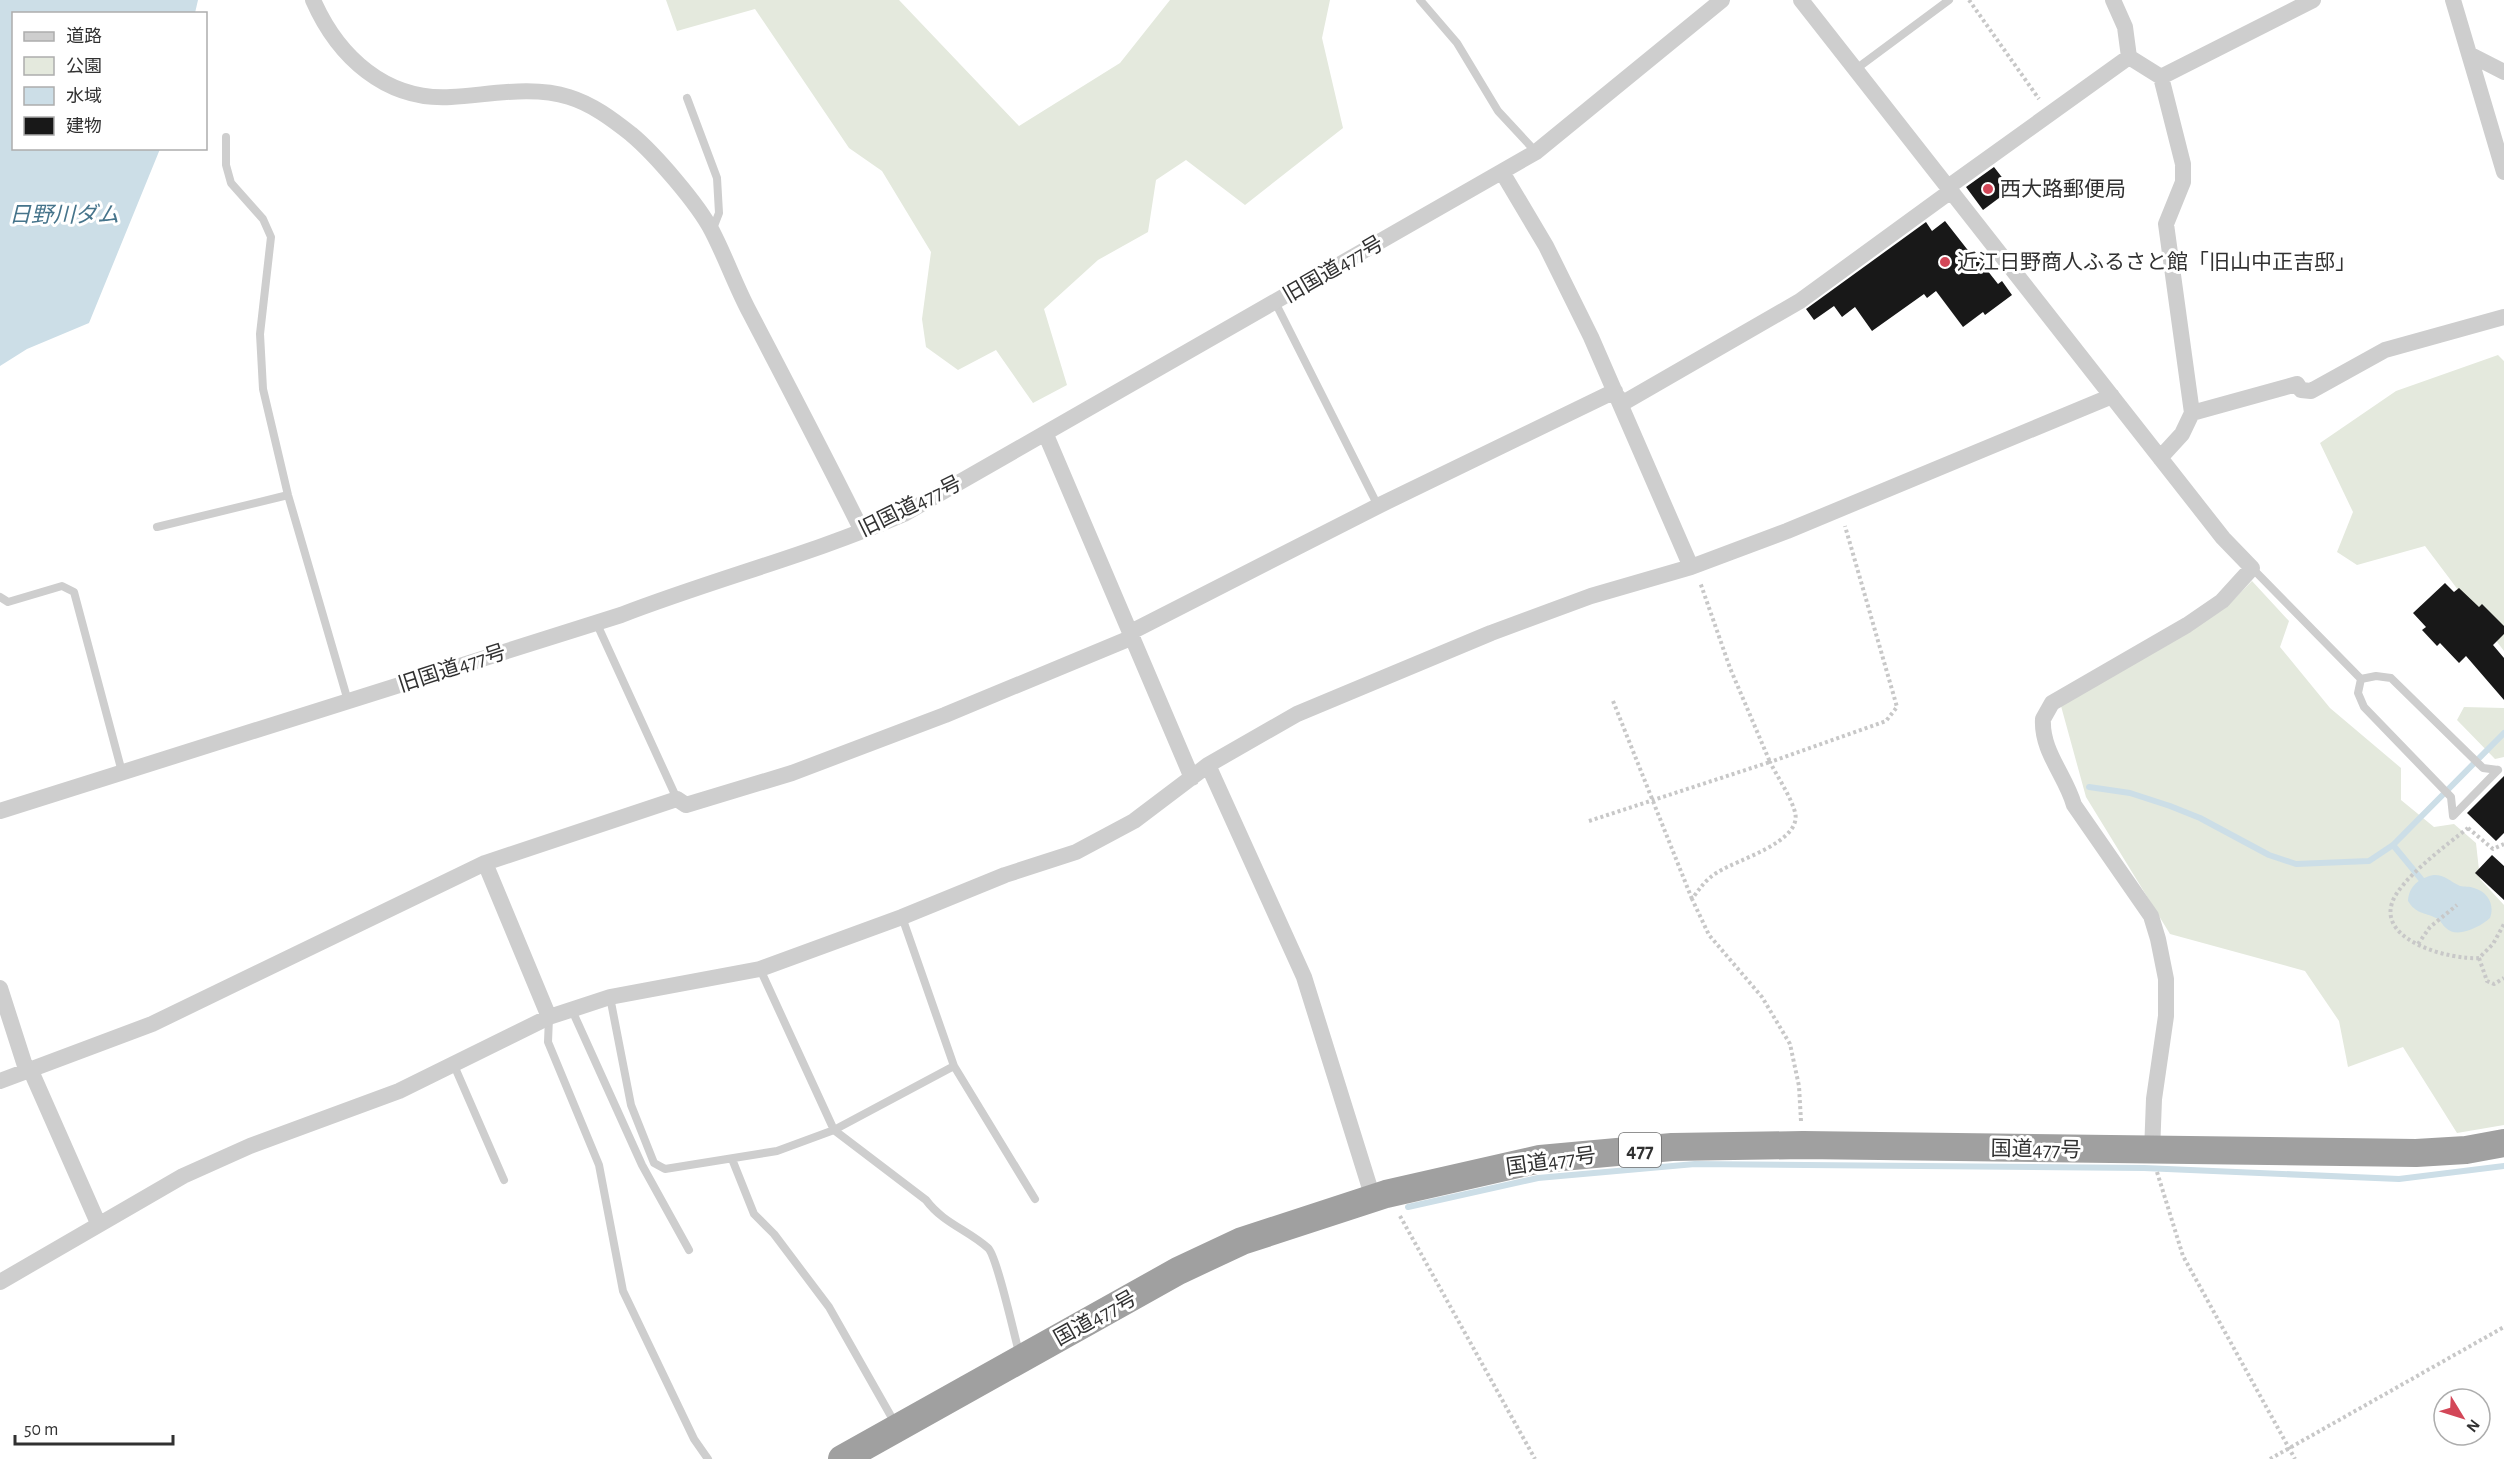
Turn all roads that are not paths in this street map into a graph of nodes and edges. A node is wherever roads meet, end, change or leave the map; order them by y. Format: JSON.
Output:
{"nodes":[{"id":1,"x":313,"y":0,"type":"edge"},
{"id":2,"x":1419,"y":0,"type":"edge"},
{"id":3,"x":1722,"y":0,"type":"edge"},
{"id":4,"x":1801,"y":0,"type":"edge"},
{"id":5,"x":1949,"y":0,"type":"edge"},
{"id":6,"x":2113,"y":0,"type":"edge"},
{"id":7,"x":2313,"y":0,"type":"edge"},
{"id":8,"x":2453,"y":0,"type":"edge"},
{"id":9,"x":2469,"y":54,"type":"junction"},
{"id":10,"x":2129,"y":57,"type":"junction"},
{"id":11,"x":1856,"y":69,"type":"junction"},
{"id":12,"x":2504,"y":72,"type":"edge"},
{"id":13,"x":2161,"y":77,"type":"junction"},
{"id":14,"x":687,"y":98,"type":"dead end"},
{"id":15,"x":226,"y":137,"type":"dead end"},
{"id":16,"x":1536,"y":152,"type":"junction"},
{"id":17,"x":1502,"y":172,"type":"junction"},
{"id":18,"x":2504,"y":172,"type":"edge"},
{"id":19,"x":1950,"y":189,"type":"junction"},
{"id":20,"x":712,"y":231,"type":"junction"},
{"id":21,"x":1275,"y":302,"type":"junction"},
{"id":22,"x":2504,"y":317,"type":"edge"},
{"id":23,"x":1616,"y":394,"type":"junction"},
{"id":24,"x":2112,"y":396,"type":"junction"},
{"id":25,"x":2192,"y":413,"type":"junction"},
{"id":26,"x":1046,"y":435,"type":"junction"},
{"id":27,"x":2160,"y":458,"type":"junction"},
{"id":28,"x":288,"y":495,"type":"junction"},
{"id":29,"x":1378,"y":506,"type":"junction"},
{"id":30,"x":157,"y":527,"type":"dead end"},
{"id":31,"x":862,"y":531,"type":"junction"},
{"id":32,"x":1693,"y":566,"type":"junction"},
{"id":33,"x":2252,"y":568,"type":"junction"},
{"id":34,"x":0,"y":597,"type":"edge"},
{"id":35,"x":596,"y":622,"type":"junction"},
{"id":36,"x":1132,"y":635,"type":"junction"},
{"id":37,"x":2361,"y":680,"type":"junction"},
{"id":38,"x":348,"y":701,"type":"junction"},
{"id":39,"x":1208,"y":765,"type":"junction"},
{"id":40,"x":122,"y":772,"type":"junction"},
{"id":41,"x":1192,"y":778,"type":"junction"},
{"id":42,"x":677,"y":799,"type":"junction"},
{"id":43,"x":0,"y":811,"type":"edge"},
{"id":44,"x":485,"y":863,"type":"junction"},
{"id":45,"x":902,"y":917,"type":"junction"},
{"id":46,"x":760,"y":969,"type":"junction"},
{"id":47,"x":0,"y":988,"type":"edge"},
{"id":48,"x":610,"y":997,"type":"junction"},
{"id":49,"x":571,"y":1008,"type":"junction"},
{"id":50,"x":549,"y":1017,"type":"junction"},
{"id":51,"x":453,"y":1063,"type":"junction"},
{"id":52,"x":954,"y":1066,"type":"junction"},
{"id":53,"x":29,"y":1072,"type":"junction"},
{"id":54,"x":0,"y":1081,"type":"edge"},
{"id":55,"x":834,"y":1130,"type":"junction"},
{"id":56,"x":2504,"y":1143,"type":"edge"},
{"id":57,"x":2152,"y":1152,"type":"junction"},
{"id":58,"x":732,"y":1159,"type":"junction"},
{"id":59,"x":504,"y":1180,"type":"dead end"},
{"id":60,"x":1379,"y":1196,"type":"junction"},
{"id":61,"x":1035,"y":1199,"type":"dead end"},
{"id":62,"x":98,"y":1223,"type":"junction"},
{"id":63,"x":688,"y":1250,"type":"dead end"},
{"id":64,"x":0,"y":1282,"type":"edge"},
{"id":65,"x":1021,"y":1360,"type":"junction"},
{"id":66,"x":898,"y":1428,"type":"junction"},
{"id":67,"x":708,"y":1459,"type":"edge"},
{"id":68,"x":842,"y":1459,"type":"edge"}],
"edges":[{"from":1,"to":20,"type":"street"},
{"from":2,"to":16,"type":"lane"},
{"from":3,"to":16,"type":"street","name":"旧国道477号"},
{"from":4,"to":11,"type":"street"},
{"from":5,"to":11,"type":"lane"},
{"from":6,"to":10,"type":"street"},
{"from":7,"to":13,"type":"street"},
{"from":8,"to":9,"type":"street"},
{"from":9,"to":12,"type":"street"},
{"from":9,"to":18,"type":"street"},
{"from":10,"to":13,"type":"street"},
{"from":10,"to":19,"type":"street"},
{"from":11,"to":19,"type":"street"},
{"from":13,"to":25,"type":"street"},
{"from":14,"to":20,"type":"lane"},
{"from":15,"to":28,"type":"lane"},
{"from":16,"to":17,"type":"street","name":"旧国道477号"},
{"from":17,"to":21,"type":"street","name":"旧国道477号"},
{"from":17,"to":23,"type":"street"},
{"from":19,"to":23,"type":"street"},
{"from":19,"to":24,"type":"street"},
{"from":20,"to":31,"type":"street"},
{"from":21,"to":26,"type":"street","name":"旧国道477号"},
{"from":21,"to":29,"type":"lane"},
{"from":22,"to":25,"type":"street"},
{"from":23,"to":29,"type":"street"},
{"from":23,"to":32,"type":"street"},
{"from":24,"to":27,"type":"street"},
{"from":24,"to":32,"type":"street"},
{"from":25,"to":27,"type":"street"},
{"from":26,"to":31,"type":"street","name":"旧国道477号"},
{"from":26,"to":36,"type":"street"},
{"from":27,"to":33,"type":"street"},
{"from":28,"to":30,"type":"lane"},
{"from":28,"to":38,"type":"lane"},
{"from":29,"to":36,"type":"street"},
{"from":31,"to":35,"type":"street","name":"旧国道477号"},
{"from":32,"to":39,"type":"street"},
{"from":33,"to":37,"type":"lane"},
{"from":33,"to":57,"type":"street"},
{"from":34,"to":40,"type":"lane"},
{"from":35,"to":38,"type":"street","name":"旧国道477号"},
{"from":35,"to":42,"type":"lane"},
{"from":36,"to":41,"type":"street"},
{"from":36,"to":42,"type":"street"},
{"from":37,"to":37,"type":"lane"},
{"from":38,"to":40,"type":"street","name":"旧国道477号"},
{"from":39,"to":41,"type":"street"},
{"from":39,"to":60,"type":"street"},
{"from":40,"to":43,"type":"street","name":"旧国道477号"},
{"from":41,"to":45,"type":"street"},
{"from":42,"to":44,"type":"street"},
{"from":44,"to":50,"type":"street"},
{"from":44,"to":53,"type":"street"},
{"from":45,"to":46,"type":"street"},
{"from":45,"to":52,"type":"lane"},
{"from":46,"to":48,"type":"street"},
{"from":46,"to":55,"type":"lane"},
{"from":47,"to":53,"type":"street"},
{"from":48,"to":49,"type":"street"},
{"from":48,"to":58,"type":"lane"},
{"from":49,"to":50,"type":"street"},
{"from":49,"to":63,"type":"lane"},
{"from":50,"to":51,"type":"street"},
{"from":50,"to":67,"type":"lane"},
{"from":51,"to":59,"type":"lane"},
{"from":51,"to":62,"type":"street"},
{"from":52,"to":55,"type":"lane"},
{"from":52,"to":61,"type":"lane"},
{"from":53,"to":54,"type":"street"},
{"from":53,"to":62,"type":"street"},
{"from":55,"to":58,"type":"lane"},
{"from":55,"to":65,"type":"lane"},
{"from":56,"to":57,"type":"highway","name":"国道477号","number":"477"},
{"from":57,"to":60,"type":"highway","name":"国道477号","number":"477"},
{"from":58,"to":66,"type":"lane"},
{"from":60,"to":65,"type":"highway","name":"国道477号","number":"477"},
{"from":62,"to":64,"type":"street"},
{"from":65,"to":66,"type":"highway","name":"国道477号","number":"477"},
{"from":66,"to":68,"type":"highway","name":"国道477号","number":"477"}]}
